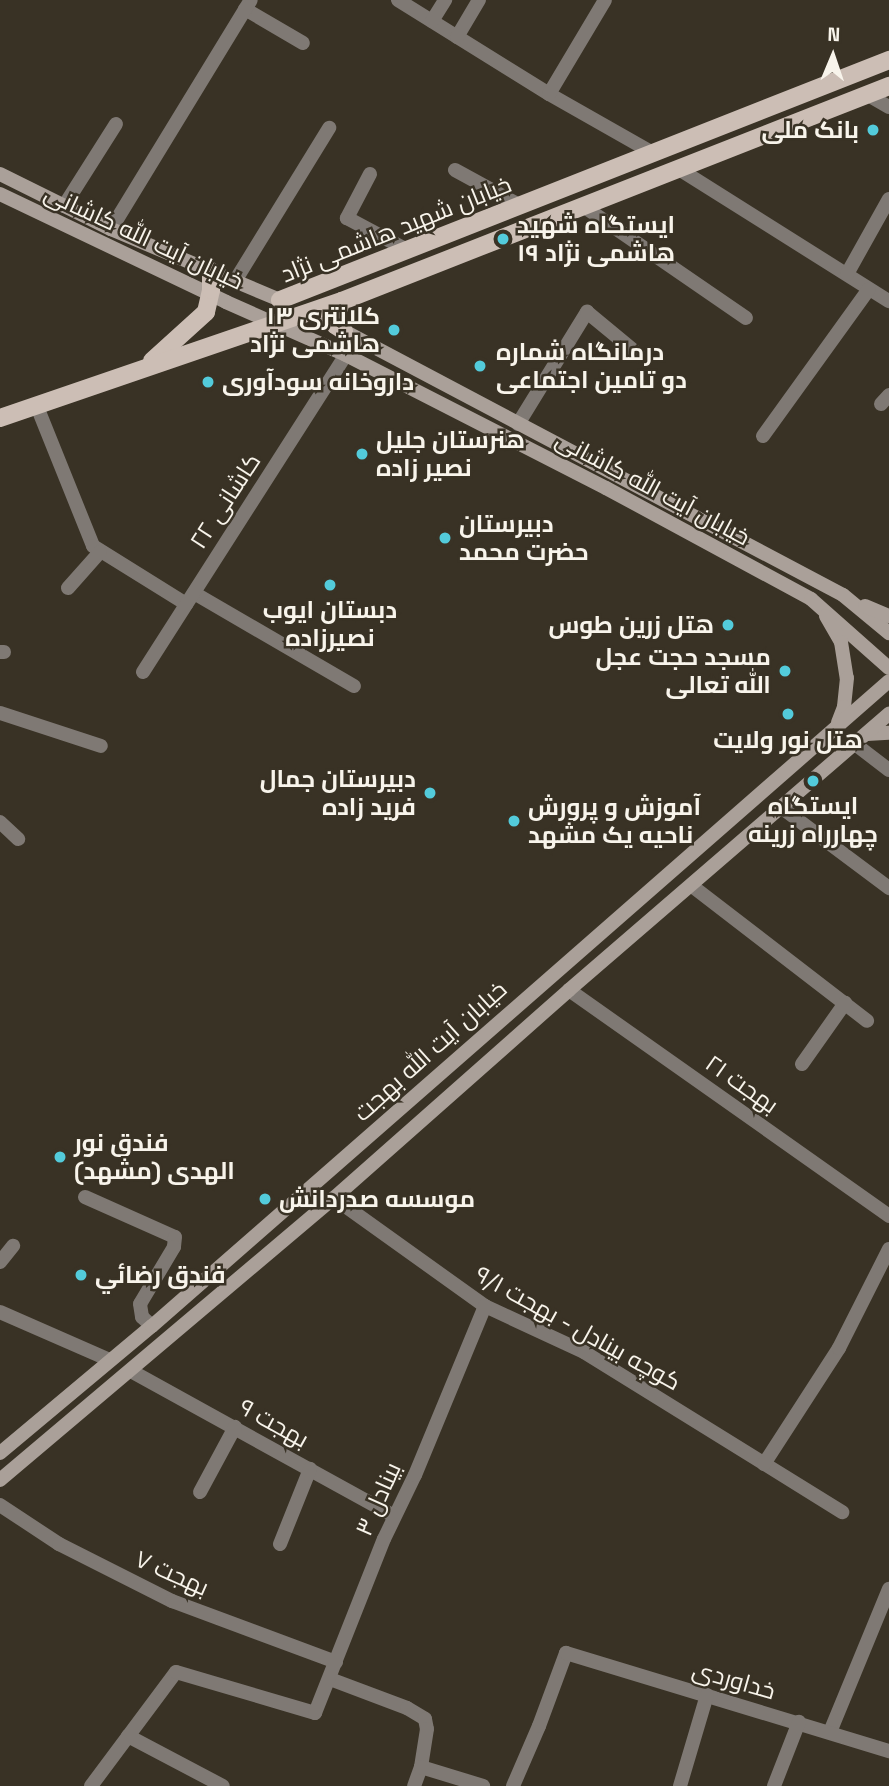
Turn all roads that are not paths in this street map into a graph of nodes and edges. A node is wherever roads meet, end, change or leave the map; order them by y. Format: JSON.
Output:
{"nodes":[{"id":1,"x":398,"y":0,"type":"edge"},
{"id":2,"x":444,"y":0,"type":"edge"},
{"id":3,"x":479,"y":0,"type":"edge"},
{"id":4,"x":605,"y":0,"type":"edge"},
{"id":5,"x":248,"y":5,"type":"edge"},
{"id":6,"x":432,"y":21,"type":"junction"},
{"id":7,"x":457,"y":37,"type":"junction"},
{"id":8,"x":303,"y":43,"type":"dead end"},
{"id":9,"x":889,"y":60,"type":"edge"},
{"id":10,"x":889,"y":86,"type":"edge"},
{"id":11,"x":549,"y":94,"type":"junction"},
{"id":12,"x":868,"y":95,"type":"junction"},
{"id":13,"x":889,"y":107,"type":"edge"},
{"id":14,"x":116,"y":124,"type":"dead end"},
{"id":15,"x":329,"y":128,"type":"dead end"},
{"id":16,"x":653,"y":153,"type":"junction"},
{"id":17,"x":680,"y":169,"type":"junction"},
{"id":18,"x":455,"y":170,"type":"dead end"},
{"id":19,"x":0,"y":174,"type":"edge"},
{"id":20,"x":370,"y":174,"type":"dead end"},
{"id":21,"x":0,"y":194,"type":"edge"},
{"id":22,"x":889,"y":199,"type":"edge"},
{"id":23,"x":64,"y":206,"type":"junction"},
{"id":24,"x":521,"y":206,"type":"junction"},
{"id":25,"x":586,"y":208,"type":"junction"},
{"id":26,"x":111,"y":229,"type":"junction"},
{"id":27,"x":103,"y":243,"type":"junction"},
{"id":28,"x":409,"y":251,"type":"junction"},
{"id":29,"x":211,"y":271,"type":"junction"},
{"id":30,"x":847,"y":274,"type":"junction"},
{"id":31,"x":234,"y":281,"type":"junction"},
{"id":32,"x":869,"y":289,"type":"junction"},
{"id":33,"x":280,"y":300,"type":"junction"},
{"id":34,"x":342,"y":301,"type":"junction"},
{"id":35,"x":226,"y":302,"type":"junction"},
{"id":36,"x":889,"y":302,"type":"edge"},
{"id":37,"x":308,"y":312,"type":"junction"},
{"id":38,"x":746,"y":318,"type":"dead end"},
{"id":39,"x":275,"y":323,"type":"junction"},
{"id":40,"x":344,"y":331,"type":"junction"},
{"id":41,"x":346,"y":355,"type":"junction"},
{"id":42,"x":639,"y":355,"type":"dead end"},
{"id":43,"x":144,"y":368,"type":"junction"},
{"id":44,"x":36,"y":404,"type":"junction"},
{"id":45,"x":4,"y":412,"type":"edge"},
{"id":46,"x":518,"y":424,"type":"junction"},
{"id":47,"x":763,"y":436,"type":"dead end"},
{"id":48,"x":100,"y":552,"type":"junction"},
{"id":49,"x":68,"y":588,"type":"dead end"},
{"id":50,"x":843,"y":595,"type":"junction"},
{"id":51,"x":190,"y":598,"type":"junction"},
{"id":52,"x":811,"y":599,"type":"junction"},
{"id":53,"x":889,"y":616,"type":"edge"},
{"id":54,"x":889,"y":633,"type":"edge"},
{"id":55,"x":889,"y":668,"type":"edge"},
{"id":56,"x":143,"y":672,"type":"dead end"},
{"id":57,"x":889,"y":681,"type":"edge"},
{"id":58,"x":354,"y":687,"type":"dead end"},
{"id":59,"x":0,"y":713,"type":"edge"},
{"id":60,"x":889,"y":714,"type":"edge"},
{"id":61,"x":837,"y":725,"type":"junction"},
{"id":62,"x":889,"y":733,"type":"edge"},
{"id":63,"x":867,"y":734,"type":"junction"},
{"id":64,"x":855,"y":744,"type":"junction"},
{"id":65,"x":101,"y":746,"type":"dead end"},
{"id":66,"x":889,"y":770,"type":"edge"},
{"id":67,"x":782,"y":808,"type":"junction"},
{"id":68,"x":0,"y":822,"type":"edge"},
{"id":69,"x":18,"y":839,"type":"dead end"},
{"id":70,"x":692,"y":886,"type":"junction"},
{"id":71,"x":889,"y":888,"type":"edge"},
{"id":72,"x":569,"y":990,"type":"junction"},
{"id":73,"x":845,"y":1003,"type":"junction"},
{"id":74,"x":867,"y":1021,"type":"dead end"},
{"id":75,"x":802,"y":1065,"type":"dead end"},
{"id":76,"x":85,"y":1197,"type":"dead end"},
{"id":77,"x":334,"y":1198,"type":"junction"},
{"id":78,"x":889,"y":1216,"type":"edge"},
{"id":79,"x":13,"y":1246,"type":"dead end"},
{"id":80,"x":889,"y":1248,"type":"edge"},
{"id":81,"x":0,"y":1262,"type":"edge"},
{"id":82,"x":485,"y":1306,"type":"junction"},
{"id":83,"x":0,"y":1312,"type":"edge"},
{"id":84,"x":152,"y":1326,"type":"junction"},
{"id":85,"x":110,"y":1360,"type":"junction"},
{"id":86,"x":131,"y":1371,"type":"junction"},
{"id":87,"x":235,"y":1427,"type":"junction"},
{"id":88,"x":0,"y":1453,"type":"edge"},
{"id":89,"x":764,"y":1464,"type":"junction"},
{"id":90,"x":310,"y":1469,"type":"junction"},
{"id":91,"x":0,"y":1480,"type":"edge"},
{"id":92,"x":200,"y":1492,"type":"dead end"},
{"id":93,"x":0,"y":1505,"type":"edge"},
{"id":94,"x":842,"y":1512,"type":"dead end"},
{"id":95,"x":394,"y":1516,"type":"junction"},
{"id":96,"x":280,"y":1544,"type":"dead end"},
{"id":97,"x":889,"y":1589,"type":"edge"},
{"id":98,"x":336,"y":1662,"type":"junction"},
{"id":99,"x":330,"y":1679,"type":"junction"},
{"id":100,"x":707,"y":1695,"type":"junction"},
{"id":101,"x":799,"y":1722,"type":"junction"},
{"id":102,"x":830,"y":1732,"type":"junction"},
{"id":103,"x":128,"y":1736,"type":"junction"},
{"id":104,"x":889,"y":1751,"type":"edge"},
{"id":105,"x":421,"y":1767,"type":"junction"},
{"id":106,"x":91,"y":1786,"type":"edge"},
{"id":107,"x":223,"y":1786,"type":"edge"},
{"id":108,"x":414,"y":1786,"type":"edge"},
{"id":109,"x":483,"y":1786,"type":"edge"},
{"id":110,"x":513,"y":1786,"type":"edge"},
{"id":111,"x":680,"y":1786,"type":"edge"},
{"id":112,"x":774,"y":1786,"type":"edge"}],
"edges":[{"from":1,"to":6,"type":"street"},
{"from":2,"to":6,"type":"street"},
{"from":3,"to":7,"type":"street"},
{"from":4,"to":11,"type":"street"},
{"from":5,"to":8,"type":"street"},
{"from":5,"to":26,"type":"street"},
{"from":6,"to":7,"type":"street"},
{"from":7,"to":11,"type":"street"},
{"from":9,"to":16,"type":"main road","name":"خیابان شهید هاشمی نژاد"},
{"from":10,"to":12,"type":"main road","name":"خیابان شهید هاشمی نژاد"},
{"from":11,"to":16,"type":"street"},
{"from":12,"to":13,"type":"street"},
{"from":12,"to":17,"type":"main road","name":"خیابان شهید هاشمی نژاد"},
{"from":14,"to":23,"type":"street"},
{"from":15,"to":31,"type":"street"},
{"from":16,"to":24,"type":"main road","name":"خیابان شهید هاشمی نژاد"},
{"from":17,"to":25,"type":"main road","name":"خیابان شهید هاشمی نژاد"},
{"from":17,"to":30,"type":"street"},
{"from":18,"to":24,"type":"street"},
{"from":19,"to":23,"type":"main road","name":"خیابان آیت الله کاشانی"},
{"from":20,"to":28,"type":"street"},
{"from":21,"to":27,"type":"main road","name":"خیابان آیت الله کاشانی"},
{"from":22,"to":30,"type":"street"},
{"from":23,"to":26,"type":"main road","name":"خیابان آیت الله کاشانی"},
{"from":24,"to":28,"type":"main road","name":"خیابان شهید هاشمی نژاد"},
{"from":25,"to":34,"type":"main road","name":"خیابان شهید هاشمی نژاد"},
{"from":25,"to":38,"type":"street"},
{"from":26,"to":27,"type":"main road"},
{"from":26,"to":29,"type":"main road","name":"خیابان آیت الله کاشانی"},
{"from":27,"to":35,"type":"main road","name":"خیابان آیت الله کاشانی"},
{"from":28,"to":33,"type":"main road","name":"خیابان شهید هاشمی نژاد"},
{"from":29,"to":31,"type":"main road","name":"خیابان آیت الله کاشانی"},
{"from":29,"to":43,"type":"main road"},
{"from":30,"to":32,"type":"street"},
{"from":31,"to":33,"type":"main road","name":"خیابان آیت الله کاشانی"},
{"from":31,"to":35,"type":"main road"},
{"from":32,"to":36,"type":"street"},
{"from":32,"to":47,"type":"street"},
{"from":33,"to":37,"type":"main road"},
{"from":33,"to":39,"type":"main road","name":"خیابان شهید هاشمی نژاد"},
{"from":34,"to":37,"type":"main road","name":"خیابان شهید هاشمی نژاد"},
{"from":34,"to":40,"type":"main road"},
{"from":35,"to":39,"type":"main road","name":"خیابان آیت الله کاشانی"},
{"from":37,"to":39,"type":"main road","name":"خیابان شهید هاشمی نژاد"},
{"from":37,"to":40,"type":"main road","name":"خیابان آیت الله کاشانی"},
{"from":39,"to":41,"type":"main road","name":"خیابان آیت الله کاشانی"},
{"from":39,"to":43,"type":"main road"},
{"from":40,"to":46,"type":"main road","name":"خیابان آیت الله کاشانی"},
{"from":41,"to":51,"type":"street","name":"کاشانی ۲۲"},
{"from":41,"to":52,"type":"main road","name":"خیابان آیت الله کاشانی"},
{"from":42,"to":46,"type":"street"},
{"from":43,"to":44,"type":"main road"},
{"from":44,"to":45,"type":"main road"},
{"from":44,"to":48,"type":"street"},
{"from":46,"to":50,"type":"main road","name":"خیابان آیت الله کاشانی"},
{"from":48,"to":49,"type":"street"},
{"from":48,"to":51,"type":"street"},
{"from":50,"to":53,"type":"main road"},
{"from":50,"to":54,"type":"main road","name":"خیابان آیت الله کاشانی"},
{"from":51,"to":56,"type":"street","name":"کاشانی ۲۲"},
{"from":51,"to":58,"type":"street"},
{"from":52,"to":55,"type":"main road","name":"خیابان آیت الله کاشانی"},
{"from":52,"to":61,"type":"main road"},
{"from":57,"to":61,"type":"main road","name":"خیابان آیت الله بهجت"},
{"from":59,"to":65,"type":"street"},
{"from":60,"to":63,"type":"main road","name":"خیابان آیت الله بهجت"},
{"from":61,"to":84,"type":"main road","name":"خیابان آیت الله بهجت"},
{"from":62,"to":63,"type":"main road"},
{"from":63,"to":64,"type":"main road","name":"خیابان آیت الله بهجت"},
{"from":64,"to":66,"type":"street"},
{"from":64,"to":67,"type":"main road","name":"خیابان آیت الله بهجت"},
{"from":67,"to":70,"type":"main road","name":"خیابان آیت الله بهجت"},
{"from":67,"to":71,"type":"street"},
{"from":68,"to":69,"type":"street"},
{"from":70,"to":72,"type":"main road","name":"خیابان آیت الله بهجت"},
{"from":70,"to":73,"type":"street"},
{"from":72,"to":77,"type":"main road","name":"خیابان آیت الله بهجت"},
{"from":72,"to":78,"type":"street","name":"بهجت ۲۱"},
{"from":73,"to":74,"type":"street"},
{"from":73,"to":75,"type":"street"},
{"from":76,"to":84,"type":"street"},
{"from":77,"to":82,"type":"street","name":"کوچه بینادل - بهجت ۹/۱"},
{"from":77,"to":86,"type":"main road","name":"خیابان آیت الله بهجت"},
{"from":79,"to":81,"type":"street"},
{"from":80,"to":89,"type":"street"},
{"from":82,"to":89,"type":"street","name":"کوچه بینادل - بهجت ۹/۱"},
{"from":82,"to":95,"type":"street","name":"بینادل ۳"},
{"from":83,"to":85,"type":"street"},
{"from":84,"to":85,"type":"main road","name":"خیابان آیت الله بهجت"},
{"from":85,"to":88,"type":"main road","name":"خیابان آیت الله بهجت"},
{"from":86,"to":87,"type":"street","name":"بهجت ۹"},
{"from":86,"to":91,"type":"main road","name":"خیابان آیت الله بهجت"},
{"from":87,"to":90,"type":"street","name":"بهجت ۹"},
{"from":87,"to":92,"type":"street"},
{"from":89,"to":94,"type":"street","name":"کوچه بینادل - بهجت ۹/۱"},
{"from":90,"to":95,"type":"street","name":"بهجت ۹"},
{"from":90,"to":96,"type":"street"},
{"from":93,"to":98,"type":"street","name":"بهجت ۷"},
{"from":95,"to":98,"type":"street","name":"بینادل ۳"},
{"from":97,"to":102,"type":"street"},
{"from":98,"to":99,"type":"street","name":"بینادل ۳"},
{"from":99,"to":103,"type":"street","name":"بینادل ۳"},
{"from":99,"to":105,"type":"street"},
{"from":100,"to":101,"type":"street","name":"خداوردی"},
{"from":100,"to":110,"type":"street","name":"خداوردی"},
{"from":100,"to":111,"type":"street"},
{"from":101,"to":102,"type":"street","name":"خداوردی"},
{"from":101,"to":112,"type":"street"},
{"from":102,"to":104,"type":"street","name":"خداوردی"},
{"from":103,"to":106,"type":"street"},
{"from":103,"to":107,"type":"street"},
{"from":105,"to":108,"type":"street"},
{"from":105,"to":109,"type":"street"}]}
